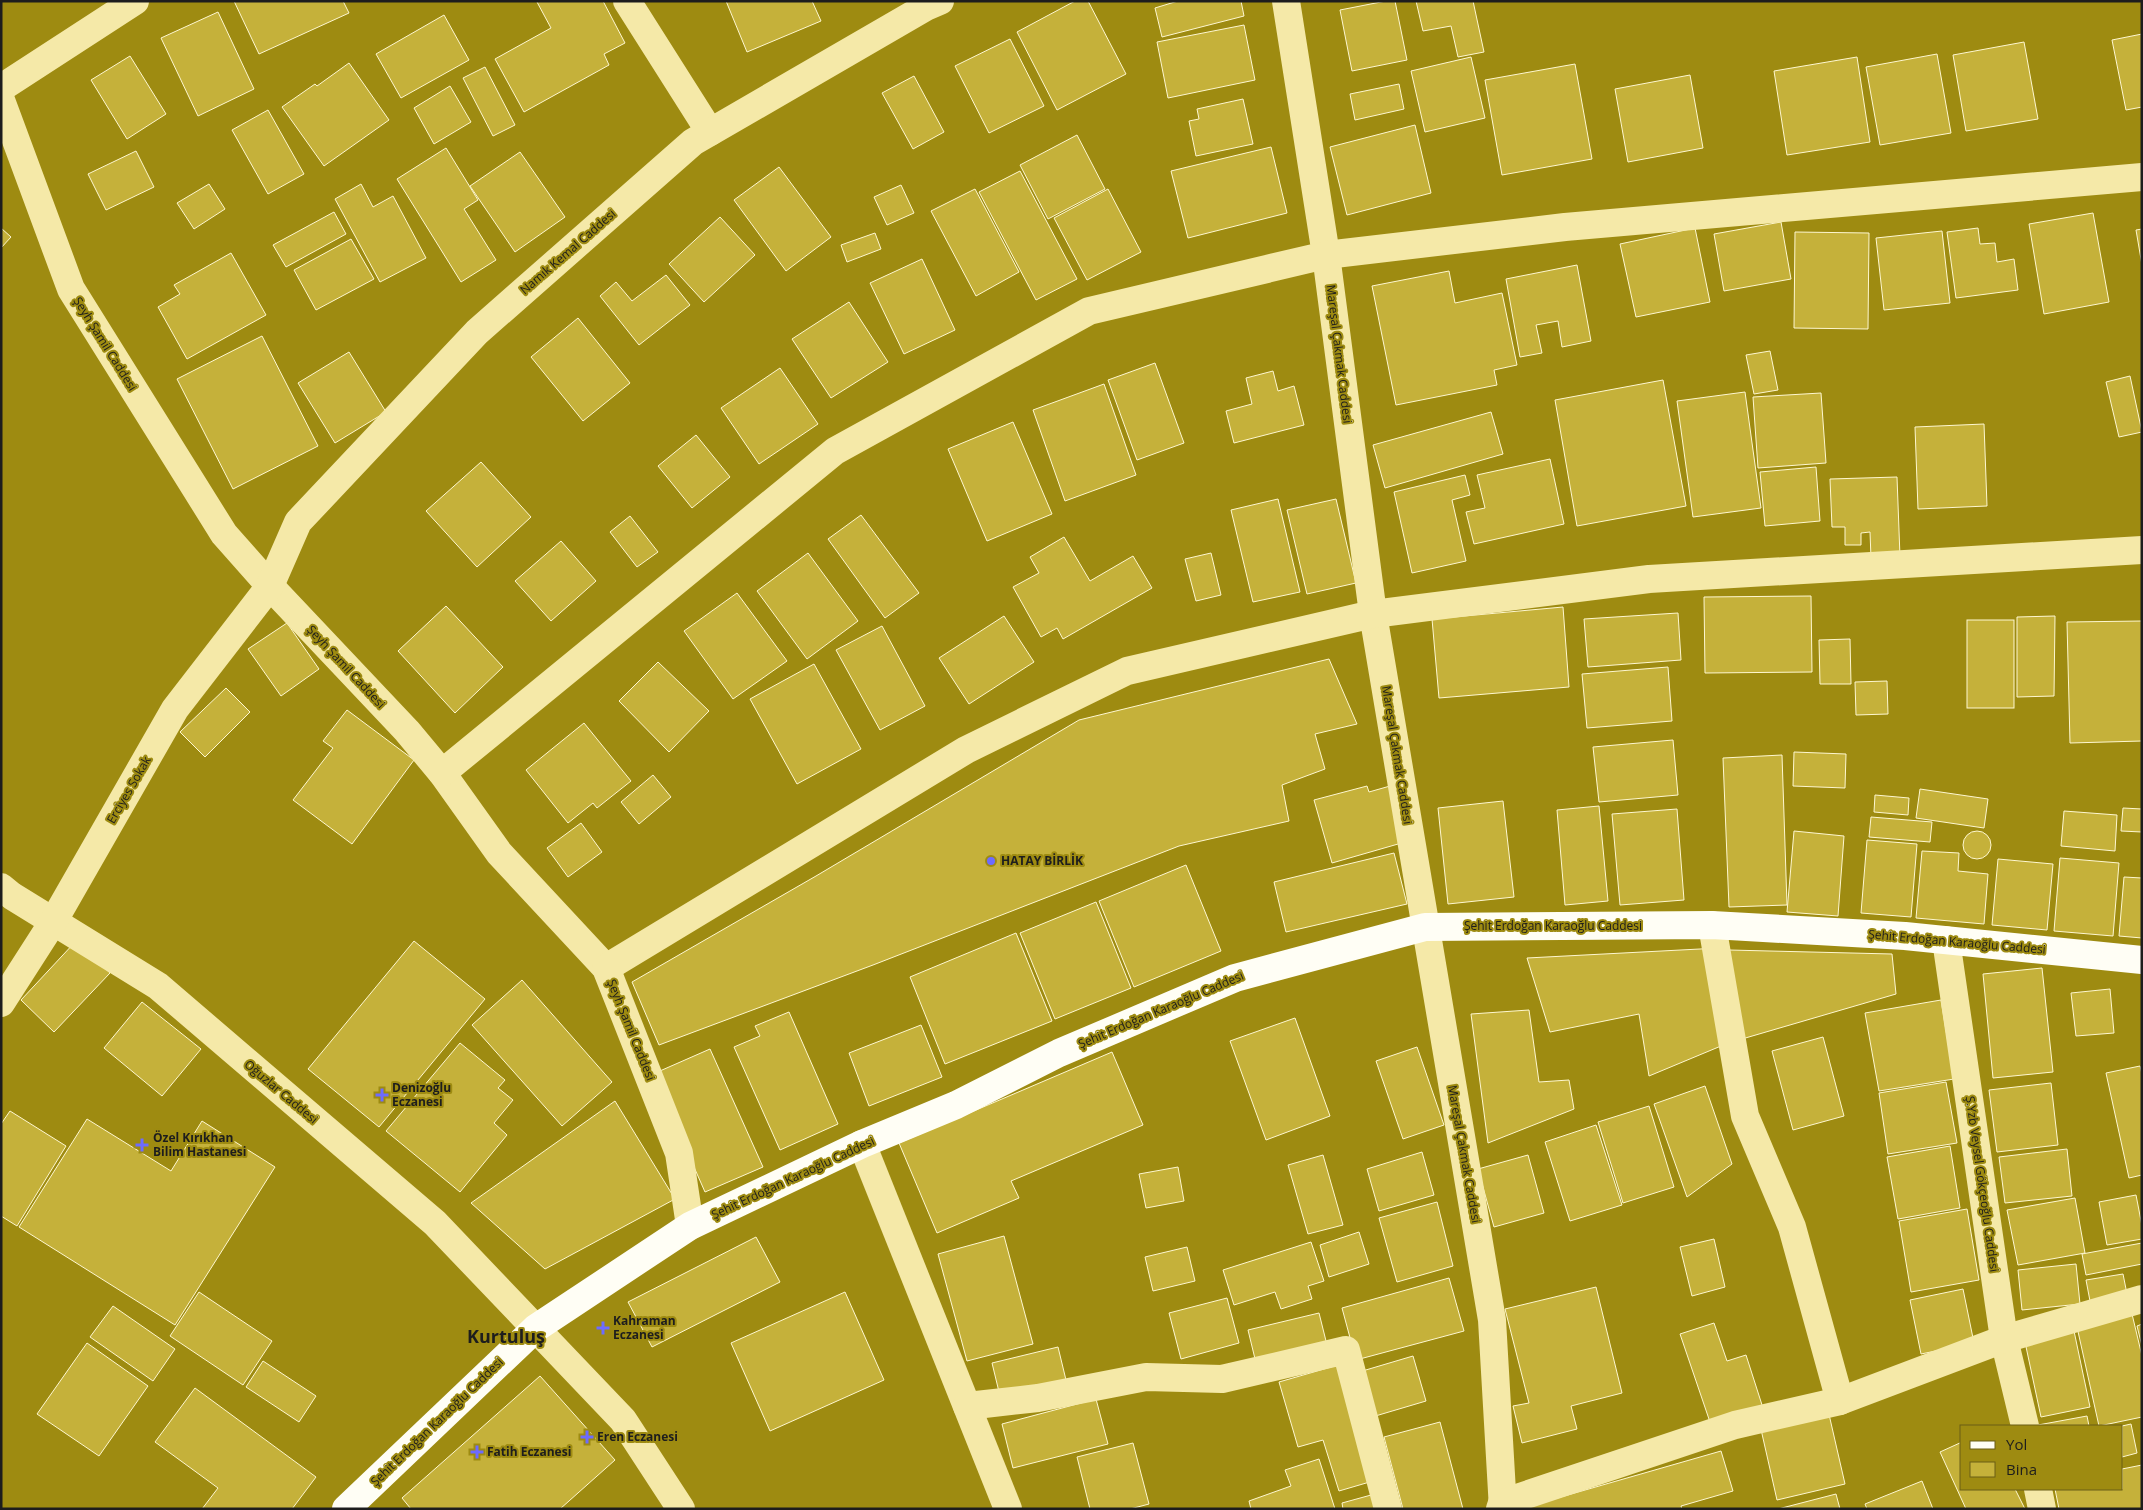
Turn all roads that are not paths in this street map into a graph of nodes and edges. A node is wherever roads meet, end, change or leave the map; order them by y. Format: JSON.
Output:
{"nodes":[{"id":1,"x":135,"y":1,"type":"edge"},
{"id":2,"x":627,"y":1,"type":"edge"},
{"id":3,"x":940,"y":1,"type":"edge"},
{"id":4,"x":1286,"y":1,"type":"edge"},
{"id":5,"x":1,"y":88,"type":"edge"},
{"id":6,"x":1,"y":100,"type":"edge"},
{"id":7,"x":710,"y":132,"type":"junction"},
{"id":8,"x":2142,"y":177,"type":"edge"},
{"id":9,"x":1326,"y":255,"type":"junction"},
{"id":10,"x":2142,"y":550,"type":"edge"},
{"id":11,"x":270,"y":586,"type":"junction"},
{"id":12,"x":1373,"y":614,"type":"junction"},
{"id":13,"x":442,"y":773,"type":"junction"},
{"id":14,"x":1,"y":887,"type":"edge"},
{"id":15,"x":53,"y":922,"type":"junction"},
{"id":16,"x":1712,"y":924,"type":"junction"},
{"id":17,"x":1425,"y":927,"type":"junction"},
{"id":18,"x":1946,"y":940,"type":"junction"},
{"id":19,"x":2142,"y":960,"type":"edge"},
{"id":20,"x":606,"y":968,"type":"junction"},
{"id":21,"x":1,"y":1003,"type":"edge"},
{"id":22,"x":862,"y":1144,"type":"junction"},
{"id":23,"x":690,"y":1226,"type":"junction"},
{"id":24,"x":2142,"y":1299,"type":"edge"},
{"id":25,"x":536,"y":1328,"type":"junction"},
{"id":26,"x":2004,"y":1339,"type":"junction"},
{"id":27,"x":1840,"y":1400,"type":"junction"},
{"id":28,"x":967,"y":1406,"type":"junction"},
{"id":29,"x":2025,"y":1425,"type":"edge"},
{"id":30,"x":2038,"y":1490,"type":"edge"},
{"id":31,"x":1502,"y":1507,"type":"edge"},
{"id":32,"x":346,"y":1509,"type":"edge"},
{"id":33,"x":681,"y":1509,"type":"edge"},
{"id":34,"x":1008,"y":1509,"type":"edge"},
{"id":35,"x":1388,"y":1509,"type":"edge"},
{"id":36,"x":2042,"y":1509,"type":"edge"}],
"edges":[{"from":1,"to":5,"type":"street"},
{"from":2,"to":7,"type":"street"},
{"from":3,"to":7,"type":"street","name":"Namık Kemal Caddesi"},
{"from":4,"to":9,"type":"street","name":"Mareşal Çakmak Caddesi"},
{"from":6,"to":11,"type":"street","name":"Şeyh Şamil Caddesi"},
{"from":7,"to":11,"type":"street","name":"Namık Kemal Caddesi"},
{"from":8,"to":9,"type":"street"},
{"from":9,"to":12,"type":"street","name":"Mareşal Çakmak Caddesi"},
{"from":9,"to":13,"type":"street"},
{"from":10,"to":12,"type":"street"},
{"from":11,"to":13,"type":"street","name":"Şeyh Şamil Caddesi"},
{"from":11,"to":15,"type":"street","name":"Erciyes Sokak"},
{"from":12,"to":17,"type":"street","name":"Mareşal Çakmak Caddesi"},
{"from":12,"to":20,"type":"street"},
{"from":13,"to":20,"type":"street","name":"Şeyh Şamil Caddesi"},
{"from":14,"to":15,"type":"street","name":"Oğuzlar Caddesi"},
{"from":15,"to":21,"type":"street","name":"Erciyes Sokak"},
{"from":15,"to":25,"type":"street","name":"Oğuzlar Caddesi"},
{"from":16,"to":17,"type":"main road","name":"Şehit Erdoğan Karaoğlu Caddesi"},
{"from":16,"to":18,"type":"main road","name":"Şehit Erdoğan Karaoğlu Caddesi"},
{"from":16,"to":27,"type":"street"},
{"from":17,"to":22,"type":"main road","name":"Şehit Erdoğan Karaoğlu Caddesi"},
{"from":17,"to":31,"type":"street","name":"Mareşal Çakmak Caddesi"},
{"from":18,"to":19,"type":"main road","name":"Şehit Erdoğan Karaoğlu Caddesi"},
{"from":18,"to":26,"type":"street","name":"Ş.Yzb Veysel Gökçeoğlu Caddesi"},
{"from":20,"to":23,"type":"street","name":"Şeyh Şamil Caddesi"},
{"from":22,"to":23,"type":"main road","name":"Şehit Erdoğan Karaoğlu Caddesi"},
{"from":22,"to":28,"type":"street"},
{"from":23,"to":25,"type":"main road","name":"Şehit Erdoğan Karaoğlu Caddesi"},
{"from":24,"to":26,"type":"street"},
{"from":25,"to":32,"type":"main road","name":"Şehit Erdoğan Karaoğlu Caddesi"},
{"from":25,"to":33,"type":"street","name":"Oğuzlar Caddesi"},
{"from":26,"to":27,"type":"street"},
{"from":26,"to":29,"type":"street","name":"Ş.Yzb Veysel Gökçeoğlu Caddesi"},
{"from":27,"to":31,"type":"street"},
{"from":28,"to":34,"type":"street"},
{"from":28,"to":35,"type":"street"},
{"from":30,"to":36,"type":"street"}]}
